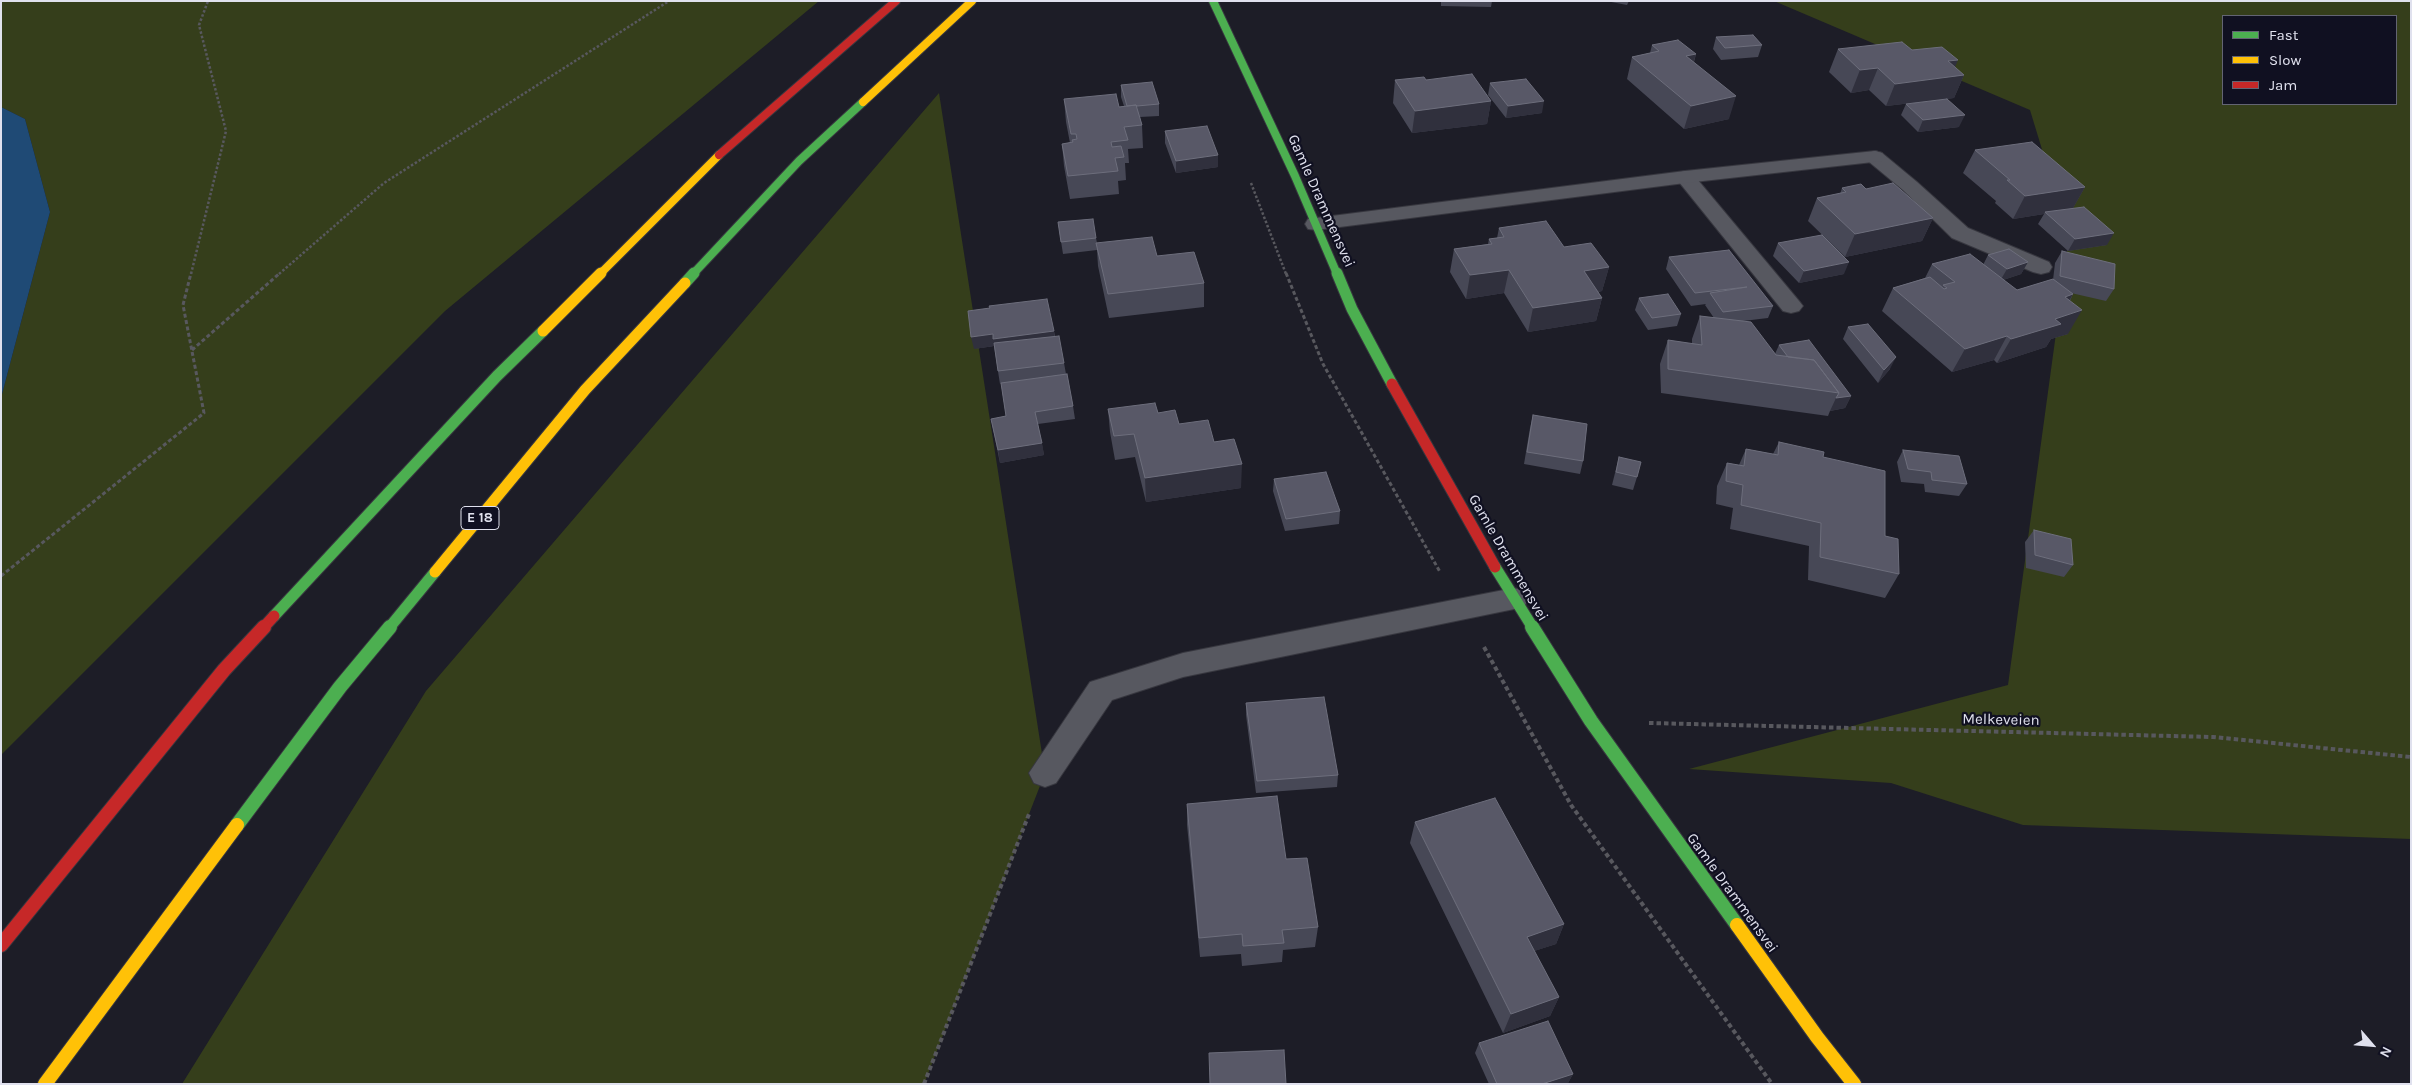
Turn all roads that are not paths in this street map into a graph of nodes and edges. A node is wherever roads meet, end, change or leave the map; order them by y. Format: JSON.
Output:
{"nodes":[{"id":1,"x":896,"y":1,"type":"edge"},
{"id":2,"x":972,"y":1,"type":"edge"},
{"id":3,"x":1213,"y":1,"type":"edge"},
{"id":4,"x":1686,"y":177,"type":"junction"},
{"id":5,"x":1316,"y":224,"type":"junction"},
{"id":6,"x":2041,"y":267,"type":"dead end"},
{"id":7,"x":1791,"y":306,"type":"dead end"},
{"id":8,"x":1514,"y":599,"type":"junction"},
{"id":9,"x":1045,"y":773,"type":"road end"},
{"id":10,"x":1,"y":945,"type":"edge"},
{"id":11,"x":45,"y":1084,"type":"edge"},
{"id":12,"x":1854,"y":1084,"type":"edge"}],
"edges":[{"from":1,"to":10,"type":"main road"},
{"from":2,"to":11,"type":"main road","number":"E 18"},
{"from":3,"to":5,"type":"main road","name":"Gamle Drammensvei"},
{"from":4,"to":5,"type":"street"},
{"from":4,"to":6,"type":"street"},
{"from":4,"to":7,"type":"street"},
{"from":5,"to":8,"type":"main road","name":"Gamle Drammensvei"},
{"from":8,"to":9,"type":"street"},
{"from":8,"to":12,"type":"main road","name":"Gamle Drammensvei"}]}
